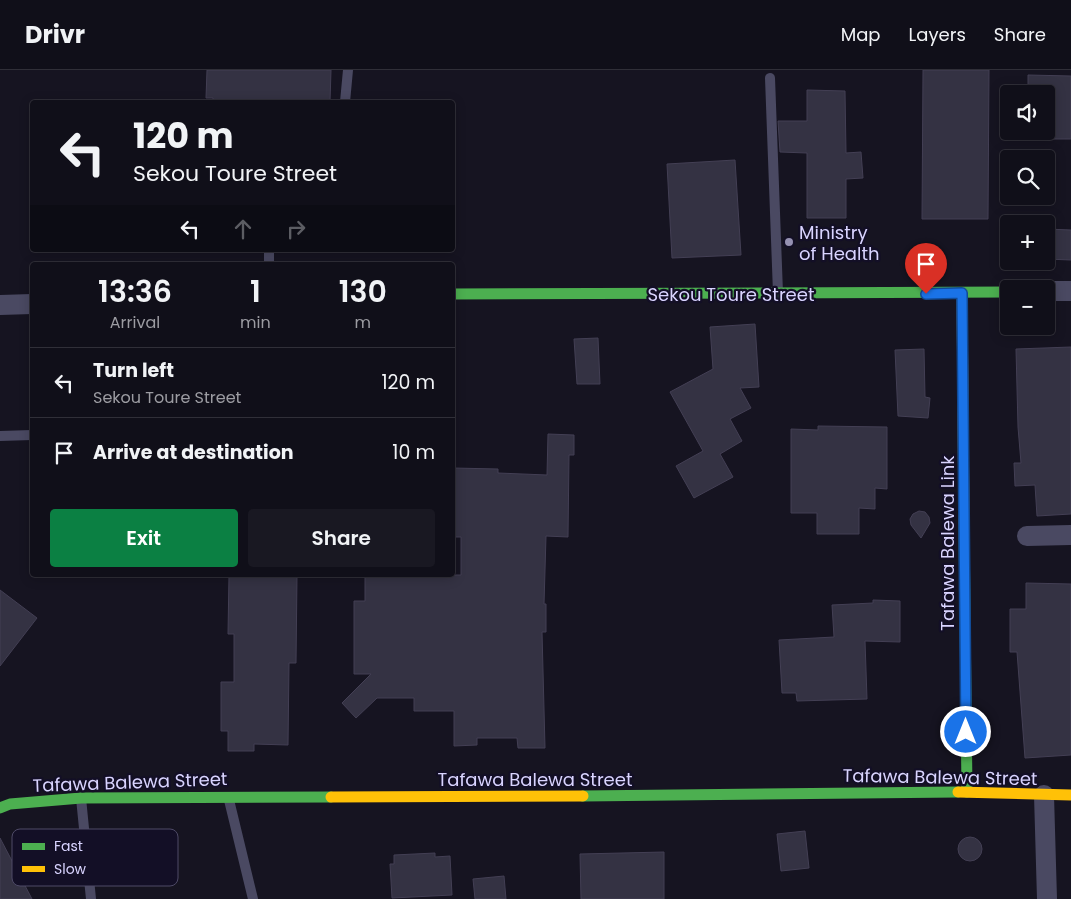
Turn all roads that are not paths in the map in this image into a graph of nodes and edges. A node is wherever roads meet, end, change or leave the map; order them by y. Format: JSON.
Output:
{"nodes":[{"id":1,"x":348,"y":70,"type":"edge"},
{"id":2,"x":770,"y":78,"type":"dead end"},
{"id":3,"x":345,"y":100,"type":"edge"},
{"id":4,"x":1055,"y":291,"type":"edge"},
{"id":5,"x":1071,"y":291,"type":"edge"},
{"id":6,"x":1000,"y":292,"type":"edge"},
{"id":7,"x":962,"y":293,"type":"junction"},
{"id":8,"x":455,"y":294,"type":"edge"},
{"id":9,"x":778,"y":294,"type":"junction"},
{"id":10,"x":30,"y":304,"type":"edge"},
{"id":11,"x":0,"y":305,"type":"edge"},
{"id":12,"x":30,"y":435,"type":"edge"},
{"id":13,"x":0,"y":436,"type":"edge"},
{"id":14,"x":1071,"y":535,"type":"edge"},
{"id":15,"x":1027,"y":536,"type":"dead end"},
{"id":16,"x":967,"y":792,"type":"junction"},
{"id":17,"x":1071,"y":794,"type":"edge"},
{"id":18,"x":1044,"y":795,"type":"junction"},
{"id":19,"x":228,"y":797,"type":"junction"},
{"id":20,"x":81,"y":798,"type":"junction"},
{"id":21,"x":0,"y":808,"type":"edge"},
{"id":22,"x":84,"y":829,"type":"edge"},
{"id":23,"x":91,"y":886,"type":"edge"},
{"id":24,"x":92,"y":899,"type":"edge"},
{"id":25,"x":253,"y":899,"type":"edge"},
{"id":26,"x":1046,"y":899,"type":"edge"}],
"edges":[{"from":1,"to":3,"type":"lane"},
{"from":2,"to":9,"type":"lane"},
{"from":4,"to":5,"type":"street"},
{"from":6,"to":7,"type":"street","name":"Sekou Toure Street"},
{"from":7,"to":9,"type":"street","name":"Sekou Toure Street"},
{"from":7,"to":16,"type":"street","name":"Tafawa Balewa Link"},
{"from":8,"to":9,"type":"street","name":"Sekou Toure Street"},
{"from":10,"to":11,"type":"street"},
{"from":12,"to":13,"type":"lane"},
{"from":14,"to":15,"type":"street"},
{"from":16,"to":18,"type":"street","name":"Tafawa Balewa Street"},
{"from":16,"to":19,"type":"street","name":"Tafawa Balewa Street"},
{"from":17,"to":18,"type":"street","name":"Tafawa Balewa Street"},
{"from":18,"to":26,"type":"street"},
{"from":19,"to":20,"type":"street","name":"Tafawa Balewa Street"},
{"from":19,"to":25,"type":"lane"},
{"from":20,"to":21,"type":"street","name":"Tafawa Balewa Street"},
{"from":20,"to":22,"type":"lane"},
{"from":23,"to":24,"type":"lane"}]}
